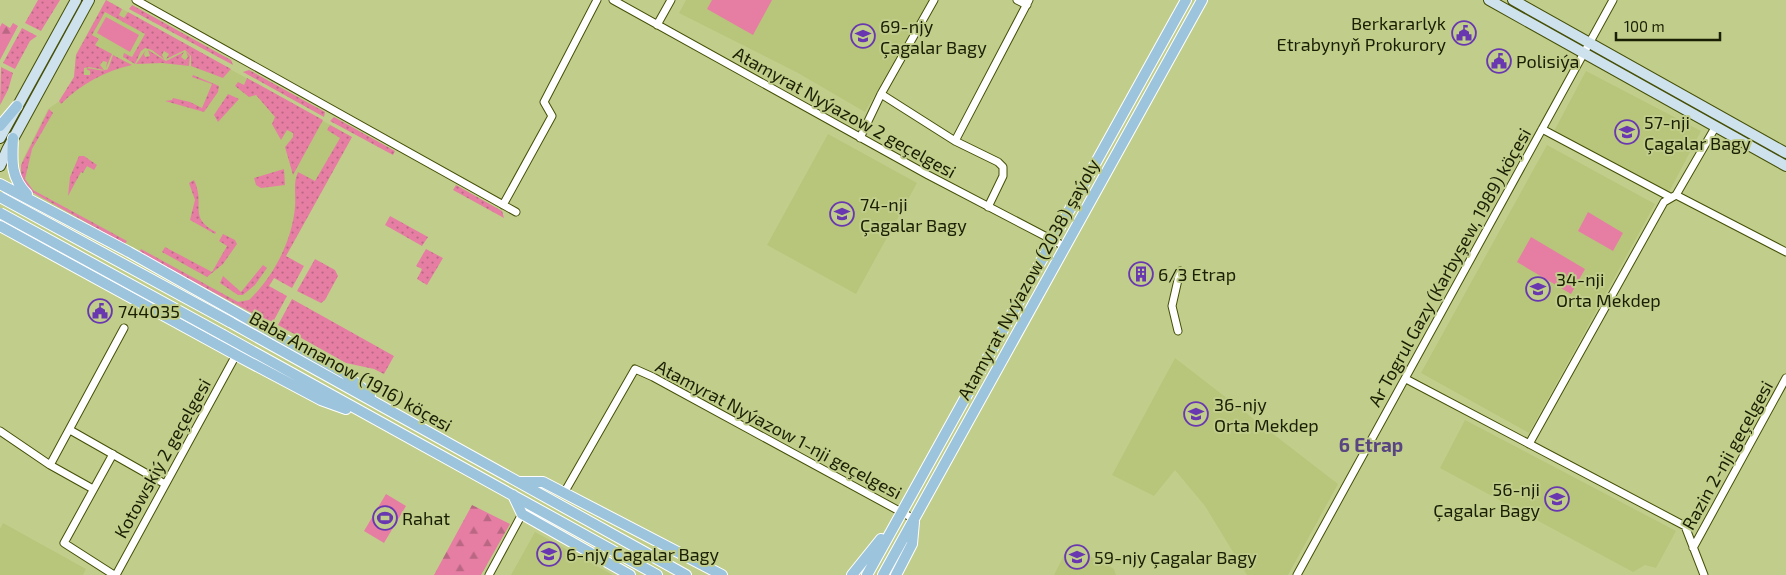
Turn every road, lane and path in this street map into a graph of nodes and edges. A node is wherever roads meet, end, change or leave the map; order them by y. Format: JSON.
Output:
{"nodes":[{"id":1,"x":76,"y":0,"type":"edge"},
{"id":2,"x":89,"y":0,"type":"edge"},
{"id":3,"x":136,"y":0,"type":"edge"},
{"id":4,"x":597,"y":0,"type":"edge"},
{"id":5,"x":613,"y":0,"type":"edge"},
{"id":6,"x":671,"y":0,"type":"edge"},
{"id":7,"x":934,"y":0,"type":"edge"},
{"id":8,"x":1017,"y":0,"type":"edge"},
{"id":9,"x":1186,"y":0,"type":"edge"},
{"id":10,"x":1202,"y":0,"type":"edge"},
{"id":11,"x":1489,"y":0,"type":"edge"},
{"id":12,"x":1514,"y":0,"type":"edge"},
{"id":13,"x":1613,"y":0,"type":"edge"},
{"id":14,"x":1028,"y":3,"type":"edge"},
{"id":15,"x":657,"y":25,"type":"junction"},
{"id":16,"x":1590,"y":42,"type":"junction"},
{"id":17,"x":1584,"y":52,"type":"junction"},
{"id":18,"x":881,"y":94,"type":"junction"},
{"id":19,"x":17,"y":106,"type":"junction"},
{"id":20,"x":0,"y":126,"type":"edge"},
{"id":21,"x":1716,"y":126,"type":"junction"},
{"id":22,"x":1542,"y":129,"type":"junction"},
{"id":23,"x":0,"y":138,"type":"edge"},
{"id":24,"x":13,"y":138,"type":"junction"},
{"id":25,"x":860,"y":138,"type":"junction"},
{"id":26,"x":955,"y":141,"type":"junction"},
{"id":27,"x":1786,"y":152,"type":"edge"},
{"id":28,"x":0,"y":166,"type":"edge"},
{"id":29,"x":1786,"y":166,"type":"edge"},
{"id":30,"x":0,"y":184,"type":"edge"},
{"id":31,"x":1673,"y":196,"type":"junction"},
{"id":32,"x":0,"y":197,"type":"edge"},
{"id":33,"x":35,"y":201,"type":"junction"},
{"id":34,"x":503,"y":205,"type":"junction"},
{"id":35,"x":988,"y":207,"type":"junction"},
{"id":36,"x":516,"y":212,"type":"dead end"},
{"id":37,"x":0,"y":214,"type":"edge"},
{"id":38,"x":0,"y":226,"type":"edge"},
{"id":39,"x":0,"y":231,"type":"edge"},
{"id":40,"x":15,"y":235,"type":"junction"},
{"id":41,"x":1054,"y":240,"type":"junction"},
{"id":42,"x":1064,"y":246,"type":"junction"},
{"id":43,"x":1786,"y":252,"type":"edge"},
{"id":44,"x":1180,"y":271,"type":"dead end"},
{"id":45,"x":124,"y":328,"type":"dead end"},
{"id":46,"x":1178,"y":331,"type":"dead end"},
{"id":47,"x":236,"y":355,"type":"junction"},
{"id":48,"x":1406,"y":378,"type":"junction"},
{"id":49,"x":1786,"y":378,"type":"edge"},
{"id":50,"x":388,"y":410,"type":"junction"},
{"id":51,"x":382,"y":423,"type":"junction"},
{"id":52,"x":70,"y":430,"type":"junction"},
{"id":53,"x":0,"y":431,"type":"edge"},
{"id":54,"x":1529,"y":444,"type":"junction"},
{"id":55,"x":113,"y":454,"type":"junction"},
{"id":56,"x":50,"y":465,"type":"junction"},
{"id":57,"x":518,"y":482,"type":"junction"},
{"id":58,"x":166,"y":484,"type":"junction"},
{"id":59,"x":93,"y":490,"type":"junction"},
{"id":60,"x":564,"y":493,"type":"junction"},
{"id":61,"x":514,"y":495,"type":"junction"},
{"id":62,"x":902,"y":512,"type":"junction"},
{"id":63,"x":522,"y":514,"type":"junction"},
{"id":64,"x":914,"y":519,"type":"junction"},
{"id":65,"x":1693,"y":548,"type":"junction"},
{"id":66,"x":114,"y":575,"type":"edge"},
{"id":67,"x":489,"y":575,"type":"edge"},
{"id":68,"x":630,"y":575,"type":"edge"},
{"id":69,"x":657,"y":575,"type":"edge"},
{"id":70,"x":686,"y":575,"type":"edge"},
{"id":71,"x":722,"y":575,"type":"edge"},
{"id":72,"x":852,"y":575,"type":"edge"},
{"id":73,"x":867,"y":575,"type":"edge"},
{"id":74,"x":883,"y":575,"type":"edge"},
{"id":75,"x":896,"y":575,"type":"edge"},
{"id":76,"x":1297,"y":575,"type":"edge"},
{"id":77,"x":1704,"y":575,"type":"edge"}],
"edges":[{"from":1,"to":19,"type":"main road"},
{"from":2,"to":24,"type":"main road"},
{"from":3,"to":34,"type":"street"},
{"from":4,"to":34,"type":"street"},
{"from":5,"to":15,"type":"street","name":"Atamyrat Nyýazow 2 geçelgesi"},
{"from":6,"to":15,"type":"street"},
{"from":7,"to":18,"type":"street"},
{"from":8,"to":14,"type":"street"},
{"from":9,"to":41,"type":"main road","name":"Atamyrat Nyýazow (2038) şaýoly"},
{"from":10,"to":42,"type":"main road","name":"Atamyrat Nyýazow (2038) şaýoly"},
{"from":11,"to":17,"type":"main road"},
{"from":12,"to":16,"type":"main road"},
{"from":13,"to":16,"type":"street","name":"Ar Togrul Gazy (Karbyşew, 1989) köçesi"},
{"from":14,"to":26,"type":"street"},
{"from":15,"to":25,"type":"street","name":"Atamyrat Nyýazow 2 geçelgesi"},
{"from":16,"to":17,"type":"street","name":"Ar Togrul Gazy (Karbyşew, 1989) köçesi"},
{"from":16,"to":27,"type":"main road"},
{"from":17,"to":21,"type":"main road"},
{"from":17,"to":22,"type":"street","name":"Ar Togrul Gazy (Karbyşew, 1989) köçesi"},
{"from":18,"to":25,"type":"street"},
{"from":18,"to":26,"type":"street"},
{"from":19,"to":20,"type":"main road"},
{"from":19,"to":23,"type":"main road"},
{"from":21,"to":29,"type":"main road"},
{"from":21,"to":31,"type":"street"},
{"from":22,"to":31,"type":"street"},
{"from":22,"to":48,"type":"street","name":"Ar Togrul Gazy (Karbyşew, 1989) köçesi"},
{"from":24,"to":28,"type":"main road"},
{"from":24,"to":33,"type":"main road"},
{"from":25,"to":35,"type":"street","name":"Atamyrat Nyýazow 2 geçelgesi"},
{"from":26,"to":35,"type":"street"},
{"from":30,"to":33,"type":"main road"},
{"from":31,"to":43,"type":"street"},
{"from":31,"to":54,"type":"street"},
{"from":32,"to":50,"type":"main road","name":"Baba Annanow (1916) köçesi","bridge":true},
{"from":33,"to":40,"type":"main road"},
{"from":33,"to":50,"type":"main road"},
{"from":34,"to":36,"type":"street"},
{"from":35,"to":41,"type":"street","name":"Atamyrat Nyýazow 2 geçelgesi"},
{"from":37,"to":51,"type":"main road","name":"Baba Annanow (1916) köçesi","bridge":true},
{"from":38,"to":40,"type":"main road"},
{"from":39,"to":40,"type":"main road"},
{"from":40,"to":47,"type":"main road"},
{"from":41,"to":42,"type":"street","name":"Atamyrat Nyýazow 2 geçelgesi"},
{"from":41,"to":62,"type":"main road","name":"Atamyrat Nyýazow (2038) şaýoly"},
{"from":42,"to":64,"type":"main road","name":"Atamyrat Nyýazow (2038) şaýoly"},
{"from":44,"to":46,"type":"street"},
{"from":45,"to":52,"type":"street"},
{"from":47,"to":51,"type":"main road"},
{"from":47,"to":58,"type":"street","name":"Kotowskiý 2 geçelgesi"},
{"from":48,"to":54,"type":"street"},
{"from":48,"to":76,"type":"street","name":"Ar Togrul Gazy (Karbyşew, 1989) köçesi"},
{"from":49,"to":65,"type":"street","name":"Razin 2-nji geçelgesi"},
{"from":50,"to":57,"type":"main road","name":"Baba Annanow (1916) köçesi"},
{"from":51,"to":61,"type":"main road","name":"Baba Annanow (1916) köçesi"},
{"from":52,"to":55,"type":"street"},
{"from":52,"to":56,"type":"street"},
{"from":53,"to":56,"type":"street"},
{"from":54,"to":65,"type":"street"},
{"from":55,"to":58,"type":"street"},
{"from":55,"to":59,"type":"street"},
{"from":56,"to":59,"type":"street"},
{"from":57,"to":60,"type":"main road"},
{"from":57,"to":70,"type":"main road","name":"Baba Annanow (1916) köçesi"},
{"from":58,"to":66,"type":"street","name":"Kotowskiý 2 geçelgesi"},
{"from":59,"to":66,"type":"street"},
{"from":60,"to":62,"type":"street","name":"Atamyrat Nyýazow 1-nji geçelgesi"},
{"from":60,"to":71,"type":"main road"},
{"from":61,"to":63,"type":"main road"},
{"from":61,"to":69,"type":"main road","name":"Baba Annanow (1916) köçesi"},
{"from":62,"to":64,"type":"street"},
{"from":62,"to":72,"type":"main road"},
{"from":62,"to":73,"type":"main road","name":"Atamyrat Nyýazow (2038) şaýoly"},
{"from":63,"to":67,"type":"street"},
{"from":63,"to":68,"type":"main road"},
{"from":64,"to":74,"type":"main road","name":"Atamyrat Nyýazow (2038) şaýoly"},
{"from":64,"to":75,"type":"main road"},
{"from":65,"to":77,"type":"street"}]}
